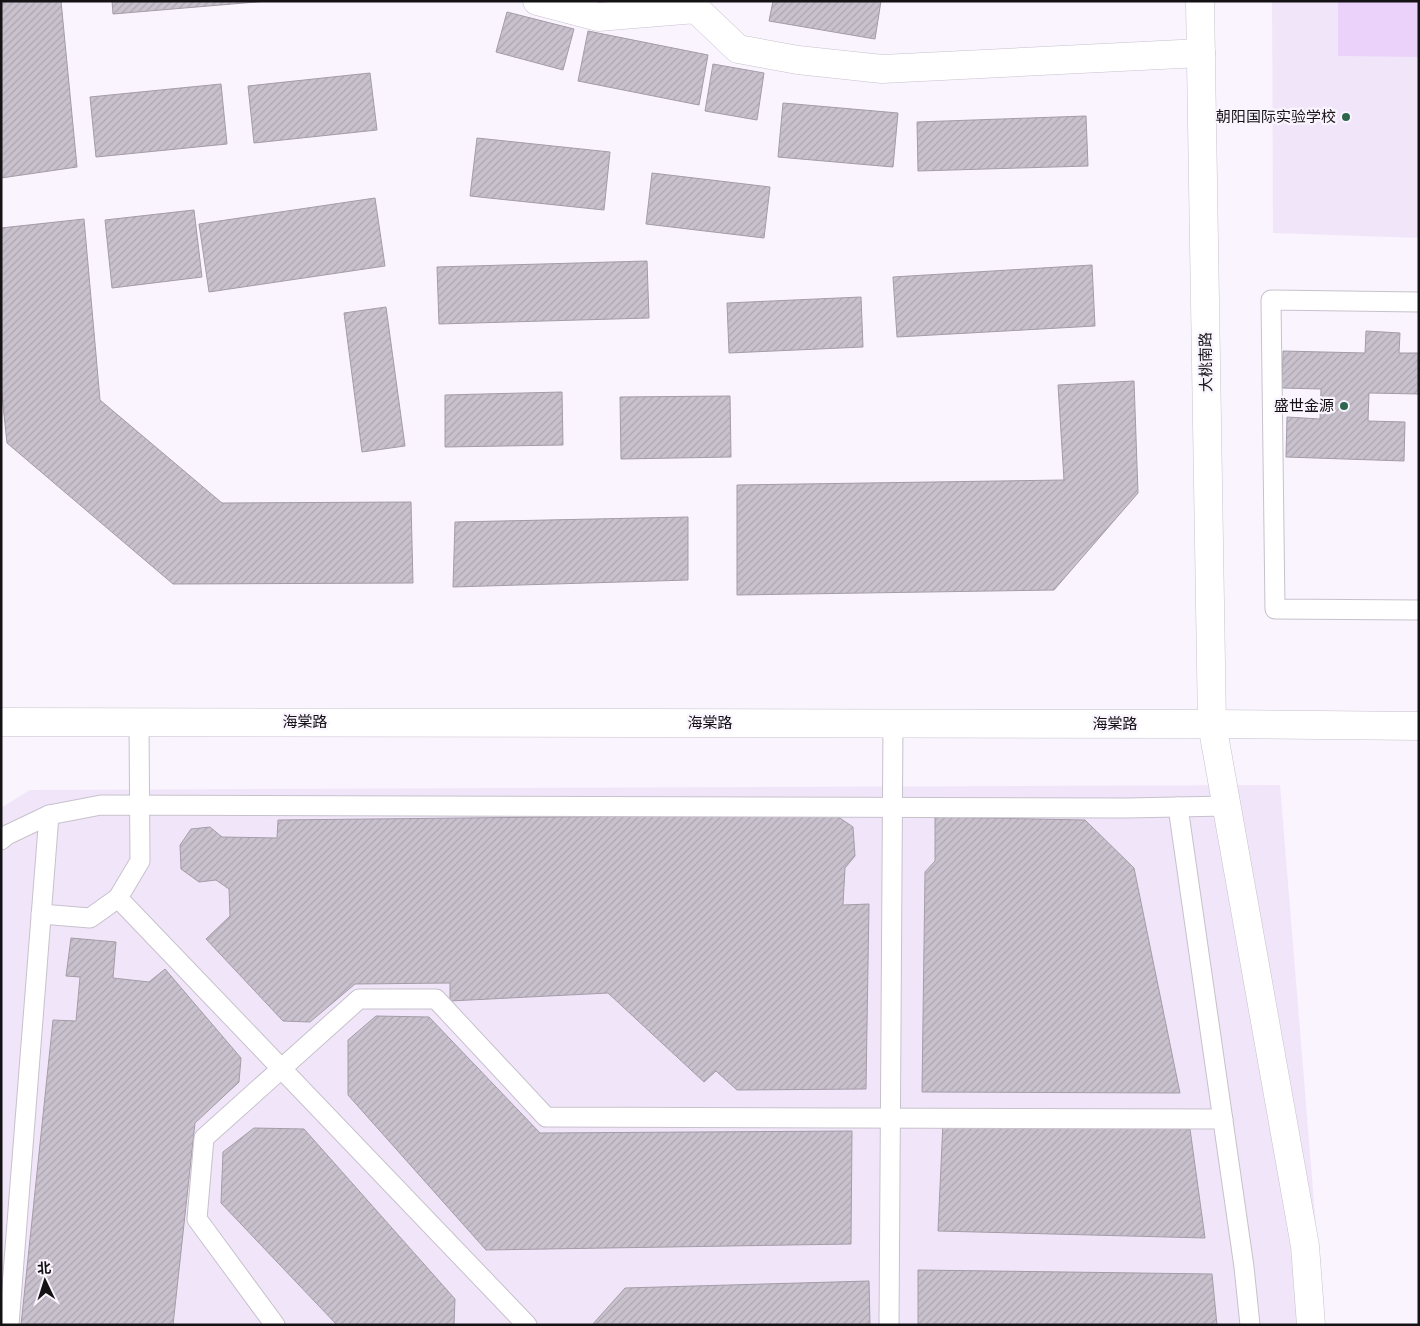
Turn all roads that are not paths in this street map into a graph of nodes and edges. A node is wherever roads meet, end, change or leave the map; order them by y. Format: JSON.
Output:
{"nodes":[{"id":1,"x":536,"y":1,"type":"edge"},
{"id":2,"x":1200,"y":1,"type":"edge"},
{"id":3,"x":1201,"y":53,"type":"junction"},
{"id":4,"x":1419,"y":302,"type":"edge"},
{"id":5,"x":1419,"y":610,"type":"edge"},
{"id":6,"x":1,"y":722,"type":"edge"},
{"id":7,"x":139,"y":722,"type":"junction"},
{"id":8,"x":893,"y":723,"type":"junction"},
{"id":9,"x":1212,"y":724,"type":"junction"},
{"id":10,"x":1419,"y":726,"type":"edge"},
{"id":11,"x":140,"y":805,"type":"junction"},
{"id":12,"x":1226,"y":806,"type":"junction"},
{"id":13,"x":1178,"y":807,"type":"junction"},
{"id":14,"x":892,"y":808,"type":"junction"},
{"id":15,"x":49,"y":815,"type":"junction"},
{"id":16,"x":1,"y":840,"type":"edge"},
{"id":17,"x":118,"y":898,"type":"junction"},
{"id":18,"x":41,"y":914,"type":"junction"},
{"id":19,"x":281,"y":1069,"type":"junction"},
{"id":20,"x":890,"y":1118,"type":"junction"},
{"id":21,"x":1223,"y":1119,"type":"junction"},
{"id":22,"x":9,"y":1325,"type":"edge"},
{"id":23,"x":275,"y":1325,"type":"edge"},
{"id":24,"x":527,"y":1325,"type":"edge"},
{"id":25,"x":889,"y":1325,"type":"edge"},
{"id":26,"x":1250,"y":1325,"type":"edge"},
{"id":27,"x":1311,"y":1325,"type":"edge"}],
"edges":[{"from":1,"to":3,"type":"street"},
{"from":2,"to":3,"type":"street","name":"大桃南路"},
{"from":3,"to":9,"type":"street","name":"大桃南路"},
{"from":4,"to":5,"type":"lane"},
{"from":6,"to":7,"type":"street","name":"海棠路"},
{"from":7,"to":8,"type":"street","name":"海棠路"},
{"from":7,"to":11,"type":"lane"},
{"from":8,"to":9,"type":"street","name":"海棠路"},
{"from":8,"to":14,"type":"lane"},
{"from":9,"to":10,"type":"street","name":"海棠路"},
{"from":9,"to":12,"type":"street","name":"大桃南路"},
{"from":11,"to":14,"type":"lane"},
{"from":11,"to":15,"type":"lane"},
{"from":11,"to":17,"type":"lane"},
{"from":12,"to":13,"type":"lane"},
{"from":12,"to":27,"type":"street","name":"大桃南路"},
{"from":13,"to":14,"type":"lane"},
{"from":13,"to":21,"type":"lane"},
{"from":14,"to":20,"type":"lane"},
{"from":15,"to":16,"type":"lane"},
{"from":15,"to":18,"type":"lane"},
{"from":17,"to":18,"type":"lane"},
{"from":17,"to":19,"type":"lane"},
{"from":18,"to":22,"type":"lane"},
{"from":19,"to":20,"type":"lane"},
{"from":19,"to":23,"type":"lane"},
{"from":19,"to":24,"type":"lane"},
{"from":20,"to":21,"type":"lane"},
{"from":20,"to":25,"type":"lane"},
{"from":21,"to":26,"type":"lane"}]}
